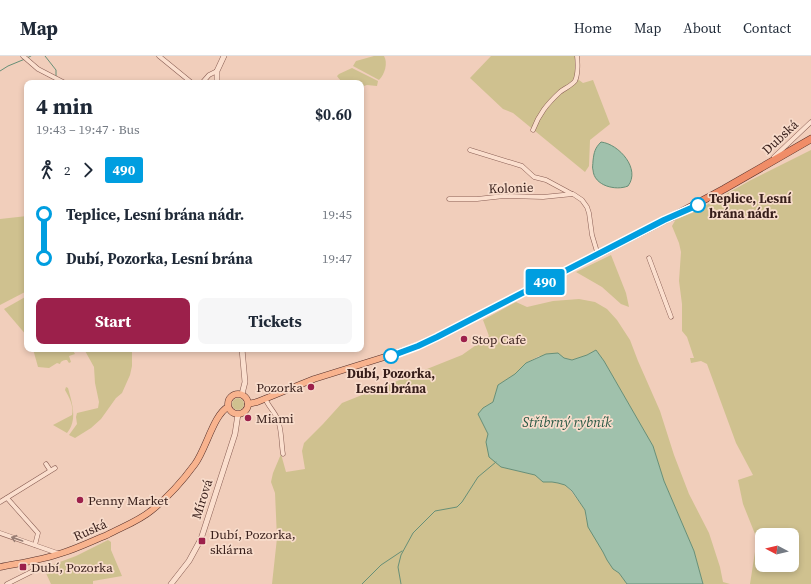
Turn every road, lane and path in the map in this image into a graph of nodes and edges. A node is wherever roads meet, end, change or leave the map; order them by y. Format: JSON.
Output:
{"nodes":[{"id":1,"x":23,"y":56,"type":"edge"},
{"id":2,"x":159,"y":56,"type":"edge"},
{"id":3,"x":224,"y":56,"type":"edge"},
{"id":4,"x":577,"y":56,"type":"edge"},
{"id":5,"x":217,"y":72,"type":"junction"},
{"id":6,"x":59,"y":80,"type":"edge"},
{"id":7,"x":188,"y":80,"type":"edge"},
{"id":8,"x":205,"y":80,"type":"edge"},
{"id":9,"x":217,"y":80,"type":"edge"},
{"id":10,"x":811,"y":122,"type":"edge"},
{"id":11,"x":533,"y":130,"type":"dead end"},
{"id":12,"x":811,"y":139,"type":"edge"},
{"id":13,"x":811,"y":144,"type":"edge"},
{"id":14,"x":470,"y":150,"type":"dead end"},
{"id":15,"x":762,"y":166,"type":"junction"},
{"id":16,"x":573,"y":194,"type":"junction"},
{"id":17,"x":449,"y":199,"type":"dead end"},
{"id":18,"x":672,"y":216,"type":"junction"},
{"id":19,"x":598,"y":255,"type":"junction"},
{"id":20,"x":649,"y":258,"type":"dead end"},
{"id":21,"x":671,"y":317,"type":"dead end"},
{"id":22,"x":242,"y":352,"type":"edge"},
{"id":23,"x":242,"y":394,"type":"junction"},
{"id":24,"x":265,"y":398,"type":"junction"},
{"id":25,"x":248,"y":404,"type":"junction"},
{"id":26,"x":228,"y":407,"type":"junction"},
{"id":27,"x":238,"y":414,"type":"junction"},
{"id":28,"x":282,"y":454,"type":"dead end"},
{"id":29,"x":46,"y":464,"type":"dead end"},
{"id":30,"x":55,"y":468,"type":"dead end"},
{"id":31,"x":50,"y":470,"type":"junction"},
{"id":32,"x":7,"y":498,"type":"junction"},
{"id":33,"x":0,"y":502,"type":"edge"},
{"id":34,"x":0,"y":533,"type":"edge"},
{"id":35,"x":35,"y":545,"type":"junction"},
{"id":36,"x":61,"y":554,"type":"junction"},
{"id":37,"x":0,"y":567,"type":"edge"},
{"id":38,"x":34,"y":570,"type":"dead end"},
{"id":39,"x":7,"y":584,"type":"edge"},
{"id":40,"x":171,"y":584,"type":"edge"}],
"edges":[{"from":1,"to":6,"type":"street"},
{"from":2,"to":7,"type":"street"},
{"from":3,"to":5,"type":"street"},
{"from":4,"to":11,"type":"street"},
{"from":5,"to":8,"type":"street"},
{"from":5,"to":9,"type":"street"},
{"from":10,"to":15,"type":"street","name":"Dubská"},
{"from":12,"to":15,"type":"highway"},
{"from":13,"to":18,"type":"highway"},
{"from":14,"to":16,"type":"street","name":"Kolonie"},
{"from":15,"to":18,"type":"highway"},
{"from":16,"to":17,"type":"street","name":"Kolonie"},
{"from":16,"to":19,"type":"street","name":"Kolonie"},
{"from":18,"to":19,"type":"main road"},
{"from":19,"to":24,"type":"main road"},
{"from":20,"to":21,"type":"street"},
{"from":22,"to":23,"type":"street"},
{"from":23,"to":25,"type":"main road"},
{"from":23,"to":26,"type":"main road"},
{"from":24,"to":25,"type":"main road"},
{"from":24,"to":28,"type":"street"},
{"from":25,"to":27,"type":"main road"},
{"from":26,"to":27,"type":"main road"},
{"from":26,"to":36,"type":"main road","name":"Ruská"},
{"from":27,"to":40,"type":"street","name":"Mírová"},
{"from":29,"to":31,"type":"street"},
{"from":30,"to":31,"type":"street"},
{"from":31,"to":32,"type":"street"},
{"from":32,"to":33,"type":"street"},
{"from":32,"to":35,"type":"street"},
{"from":35,"to":34,"type":"street","one_way":true},
{"from":35,"to":36,"type":"street"},
{"from":36,"to":37,"type":"main road","name":"Ruská"},
{"from":38,"to":39,"type":"street"}]}
